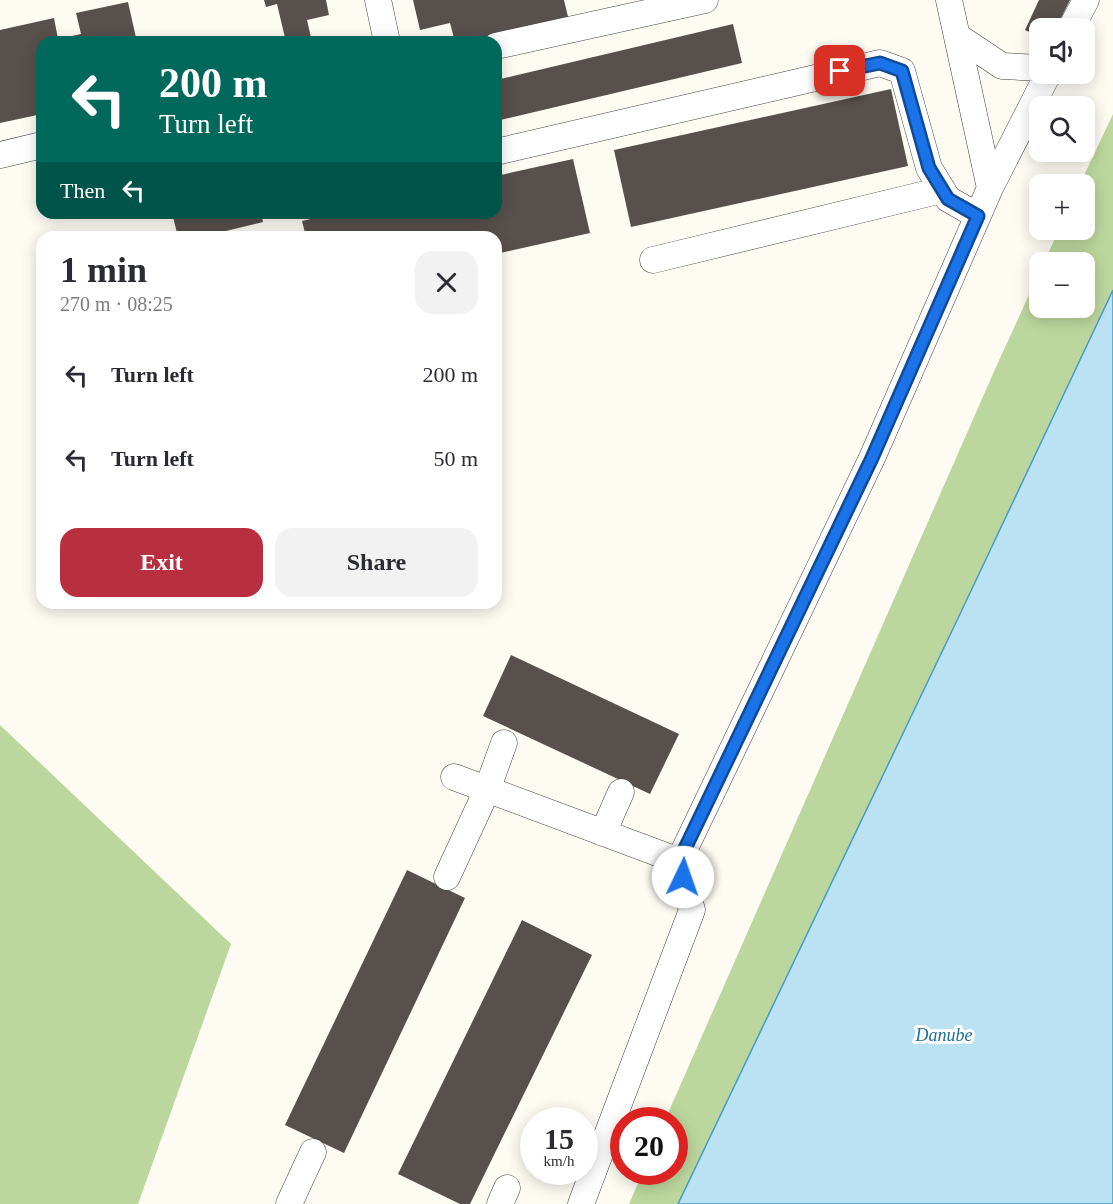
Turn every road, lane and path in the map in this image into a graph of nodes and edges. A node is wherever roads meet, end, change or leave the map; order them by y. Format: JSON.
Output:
{"nodes":[{"id":1,"x":378,"y":0,"type":"edge"},
{"id":2,"x":705,"y":0,"type":"edge"},
{"id":3,"x":949,"y":0,"type":"edge"},
{"id":4,"x":1086,"y":0,"type":"edge"},
{"id":5,"x":1076,"y":18,"type":"edge"},
{"id":6,"x":386,"y":36,"type":"edge"},
{"id":7,"x":957,"y":36,"type":"junction"},
{"id":8,"x":502,"y":45,"type":"edge"},
{"id":9,"x":1029,"y":67,"type":"edge"},
{"id":10,"x":1043,"y":84,"type":"edge"},
{"id":11,"x":36,"y":146,"type":"edge"},
{"id":12,"x":502,"y":151,"type":"edge"},
{"id":13,"x":0,"y":155,"type":"edge"},
{"id":14,"x":990,"y":188,"type":"junction"},
{"id":15,"x":942,"y":190,"type":"junction"},
{"id":16,"x":978,"y":216,"type":"junction"},
{"id":17,"x":653,"y":260,"type":"dead end"},
{"id":18,"x":504,"y":743,"type":"dead end"},
{"id":19,"x":454,"y":777,"type":"dead end"},
{"id":20,"x":487,"y":790,"type":"junction"},
{"id":21,"x":621,"y":792,"type":"dead end"},
{"id":22,"x":603,"y":833,"type":"junction"},
{"id":23,"x":679,"y":861,"type":"junction"},
{"id":24,"x":447,"y":877,"type":"dead end"},
{"id":25,"x":313,"y":1152,"type":"dead end"},
{"id":26,"x":290,"y":1204,"type":"edge"},
{"id":27,"x":581,"y":1204,"type":"edge"}],
"edges":[{"from":1,"to":6,"type":"lane"},
{"from":2,"to":8,"type":"lane"},
{"from":3,"to":7,"type":"lane"},
{"from":4,"to":5,"type":"lane"},
{"from":7,"to":9,"type":"lane"},
{"from":7,"to":14,"type":"lane"},
{"from":10,"to":14,"type":"lane"},
{"from":11,"to":13,"type":"lane"},
{"from":12,"to":15,"type":"lane"},
{"from":14,"to":16,"type":"lane"},
{"from":15,"to":16,"type":"lane"},
{"from":15,"to":17,"type":"lane"},
{"from":16,"to":23,"type":"lane"},
{"from":18,"to":20,"type":"lane"},
{"from":19,"to":20,"type":"lane"},
{"from":20,"to":22,"type":"lane"},
{"from":20,"to":24,"type":"lane"},
{"from":21,"to":22,"type":"lane"},
{"from":22,"to":23,"type":"lane"},
{"from":23,"to":27,"type":"lane"},
{"from":25,"to":26,"type":"lane"}]}
